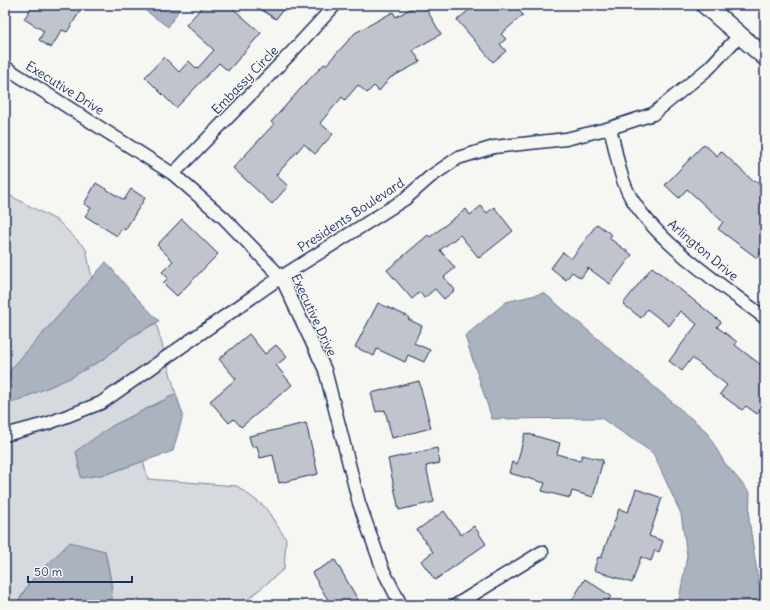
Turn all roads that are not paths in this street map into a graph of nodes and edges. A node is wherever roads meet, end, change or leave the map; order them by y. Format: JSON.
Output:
{"nodes":[{"id":1,"x":335,"y":5,"type":"edge"},
{"id":2,"x":705,"y":5,"type":"edge"},
{"id":3,"x":739,"y":36,"type":"junction"},
{"id":4,"x":765,"y":57,"type":"edge"},
{"id":5,"x":5,"y":67,"type":"edge"},
{"id":6,"x":610,"y":128,"type":"junction"},
{"id":7,"x":173,"y":174,"type":"junction"},
{"id":8,"x":281,"y":277,"type":"junction"},
{"id":9,"x":765,"y":318,"type":"edge"},
{"id":10,"x":5,"y":434,"type":"edge"},
{"id":11,"x":542,"y":552,"type":"dead end"},
{"id":12,"x":401,"y":605,"type":"edge"},
{"id":13,"x":456,"y":605,"type":"edge"}],
"edges":[{"from":1,"to":7,"type":"street","name":"Embassy Circle"},
{"from":2,"to":3,"type":"street"},
{"from":3,"to":4,"type":"street"},
{"from":3,"to":6,"type":"street","name":"Presidents Boulevard"},
{"from":5,"to":7,"type":"street","name":"Executive Drive"},
{"from":6,"to":8,"type":"street","name":"Presidents Boulevard"},
{"from":6,"to":9,"type":"street","name":"Arlington Drive"},
{"from":7,"to":8,"type":"street","name":"Executive Drive"},
{"from":8,"to":10,"type":"street","name":"Presidents Boulevard"},
{"from":8,"to":12,"type":"street","name":"Executive Drive"},
{"from":11,"to":13,"type":"street"}]}
